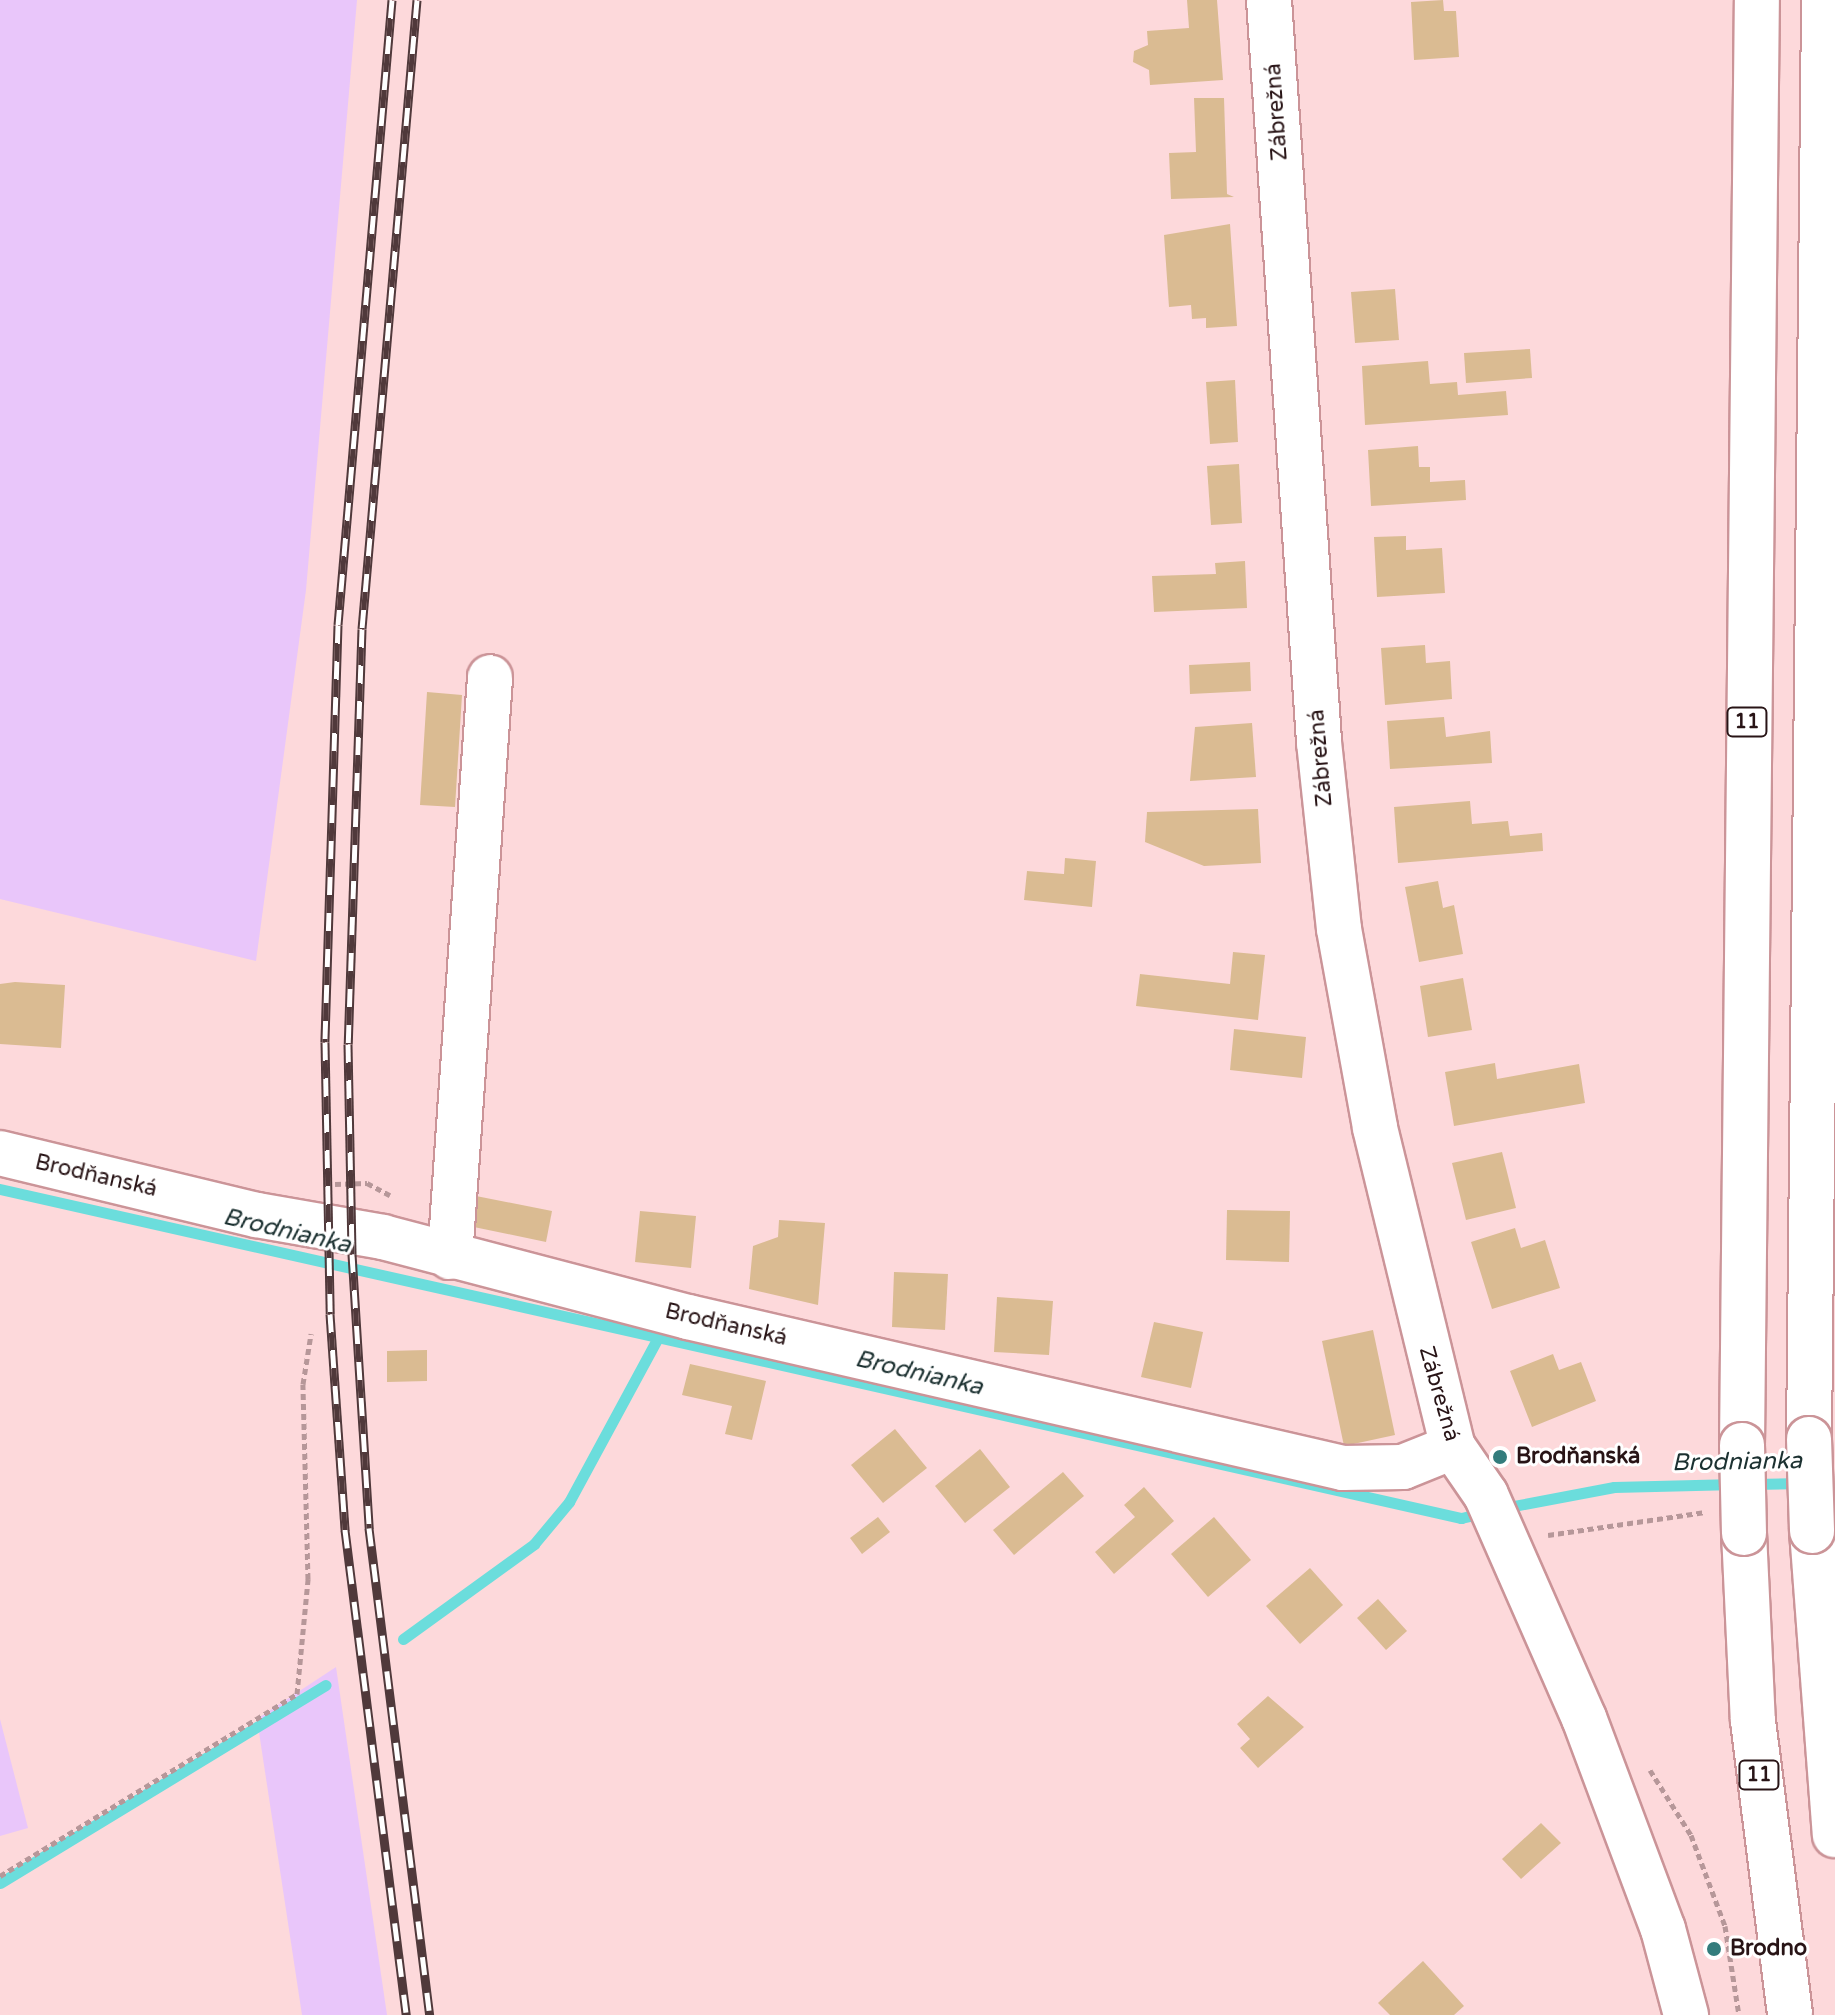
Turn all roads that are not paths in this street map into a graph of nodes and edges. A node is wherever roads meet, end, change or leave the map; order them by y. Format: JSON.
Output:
{"nodes":[{"id":1,"x":1269,"y":0,"type":"edge"},
{"id":2,"x":1757,"y":0,"type":"edge"},
{"id":3,"x":1824,"y":0,"type":"edge"},
{"id":4,"x":490,"y":677,"type":"dead end"},
{"id":5,"x":0,"y":1153,"type":"edge"},
{"id":6,"x":450,"y":1257,"type":"junction"},
{"id":7,"x":1453,"y":1447,"type":"junction"},
{"id":8,"x":1835,"y":1835,"type":"edge"},
{"id":9,"x":1686,"y":2015,"type":"edge"},
{"id":10,"x":1790,"y":2015,"type":"edge"}],
"edges":[{"from":1,"to":7,"type":"street","name":"Zábrežná"},
{"from":2,"to":10,"type":"street","number":"11","bridge":true},
{"from":3,"to":8,"type":"street","bridge":true},
{"from":4,"to":6,"type":"street"},
{"from":5,"to":6,"type":"street","name":"Brodňanská"},
{"from":6,"to":7,"type":"street","name":"Brodňanská"},
{"from":7,"to":9,"type":"street","name":"Zábrežná"}]}
